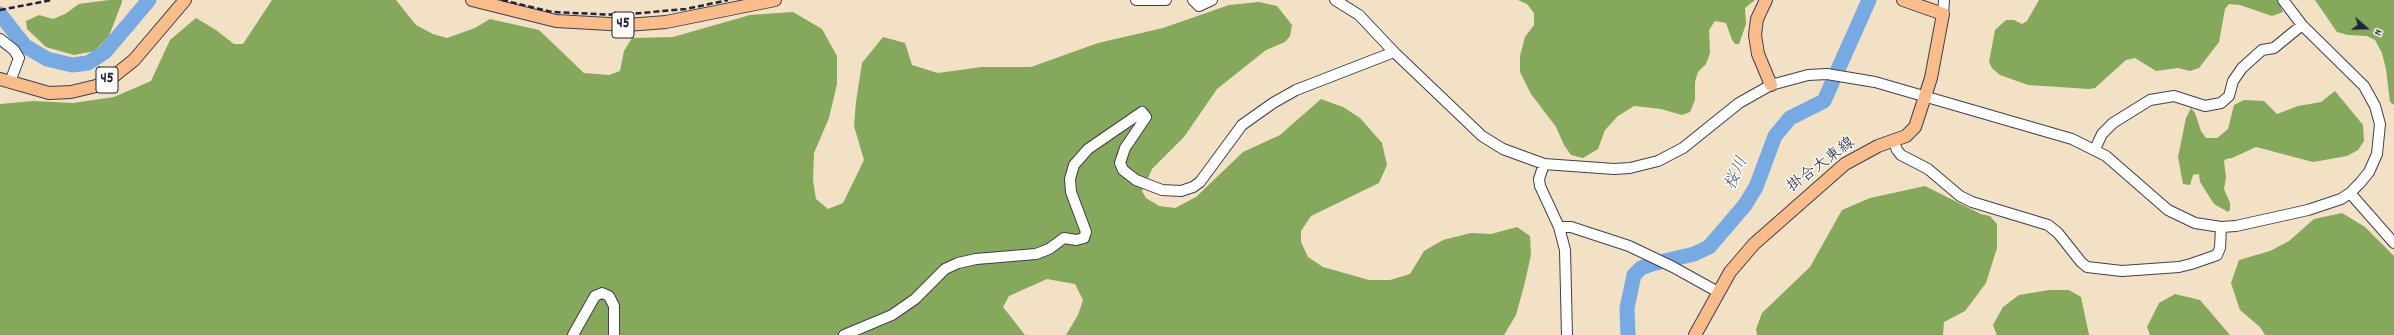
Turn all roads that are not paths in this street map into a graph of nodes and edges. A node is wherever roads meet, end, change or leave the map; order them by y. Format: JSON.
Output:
{"nodes":[{"id":1,"x":184,"y":0,"type":"edge"},
{"id":2,"x":472,"y":0,"type":"edge"},
{"id":3,"x":775,"y":0,"type":"edge"},
{"id":4,"x":1136,"y":0,"type":"edge"},
{"id":5,"x":1166,"y":0,"type":"edge"},
{"id":6,"x":1192,"y":0,"type":"edge"},
{"id":7,"x":1212,"y":0,"type":"edge"},
{"id":8,"x":1335,"y":0,"type":"edge"},
{"id":9,"x":1766,"y":0,"type":"edge"},
{"id":10,"x":1903,"y":0,"type":"edge"},
{"id":11,"x":1944,"y":0,"type":"edge"},
{"id":12,"x":2283,"y":0,"type":"edge"},
{"id":13,"x":1943,"y":14,"type":"junction"},
{"id":14,"x":2302,"y":25,"type":"junction"},
{"id":15,"x":0,"y":38,"type":"edge"},
{"id":16,"x":1394,"y":52,"type":"junction"},
{"id":17,"x":5,"y":81,"type":"edge"},
{"id":18,"x":1770,"y":85,"type":"junction"},
{"id":19,"x":1925,"y":97,"type":"junction"},
{"id":20,"x":1894,"y":142,"type":"junction"},
{"id":21,"x":2095,"y":149,"type":"junction"},
{"id":22,"x":1544,"y":164,"type":"junction"},
{"id":23,"x":2350,"y":193,"type":"junction"},
{"id":24,"x":1560,"y":227,"type":"junction"},
{"id":25,"x":2221,"y":227,"type":"junction"},
{"id":26,"x":2394,"y":243,"type":"edge"},
{"id":27,"x":1718,"y":292,"type":"junction"},
{"id":28,"x":573,"y":335,"type":"edge"},
{"id":29,"x":614,"y":335,"type":"edge"},
{"id":30,"x":844,"y":335,"type":"edge"},
{"id":31,"x":1567,"y":335,"type":"edge"},
{"id":32,"x":1695,"y":335,"type":"edge"}],
"edges":[{"from":1,"to":17,"type":"main road","number":"45"},
{"from":2,"to":3,"type":"main road","number":"45"},
{"from":4,"to":5,"type":"street"},
{"from":6,"to":7,"type":"street"},
{"from":8,"to":16,"type":"street"},
{"from":9,"to":18,"type":"main road"},
{"from":10,"to":13,"type":"main road"},
{"from":11,"to":13,"type":"street"},
{"from":12,"to":14,"type":"street"},
{"from":13,"to":19,"type":"main road","name":"掛合大東線"},
{"from":14,"to":21,"type":"street"},
{"from":14,"to":23,"type":"street"},
{"from":15,"to":17,"type":"street"},
{"from":16,"to":22,"type":"street"},
{"from":16,"to":30,"type":"street"},
{"from":18,"to":19,"type":"street"},
{"from":18,"to":22,"type":"street"},
{"from":19,"to":20,"type":"main road","name":"掛合大東線"},
{"from":19,"to":21,"type":"street"},
{"from":20,"to":25,"type":"street"},
{"from":20,"to":27,"type":"main road","name":"掛合大東線"},
{"from":21,"to":25,"type":"street"},
{"from":22,"to":24,"type":"street"},
{"from":23,"to":25,"type":"street"},
{"from":23,"to":26,"type":"street"},
{"from":24,"to":27,"type":"street"},
{"from":24,"to":31,"type":"street"},
{"from":27,"to":32,"type":"main road","name":"掛合大東線"},
{"from":28,"to":29,"type":"street"}]}
